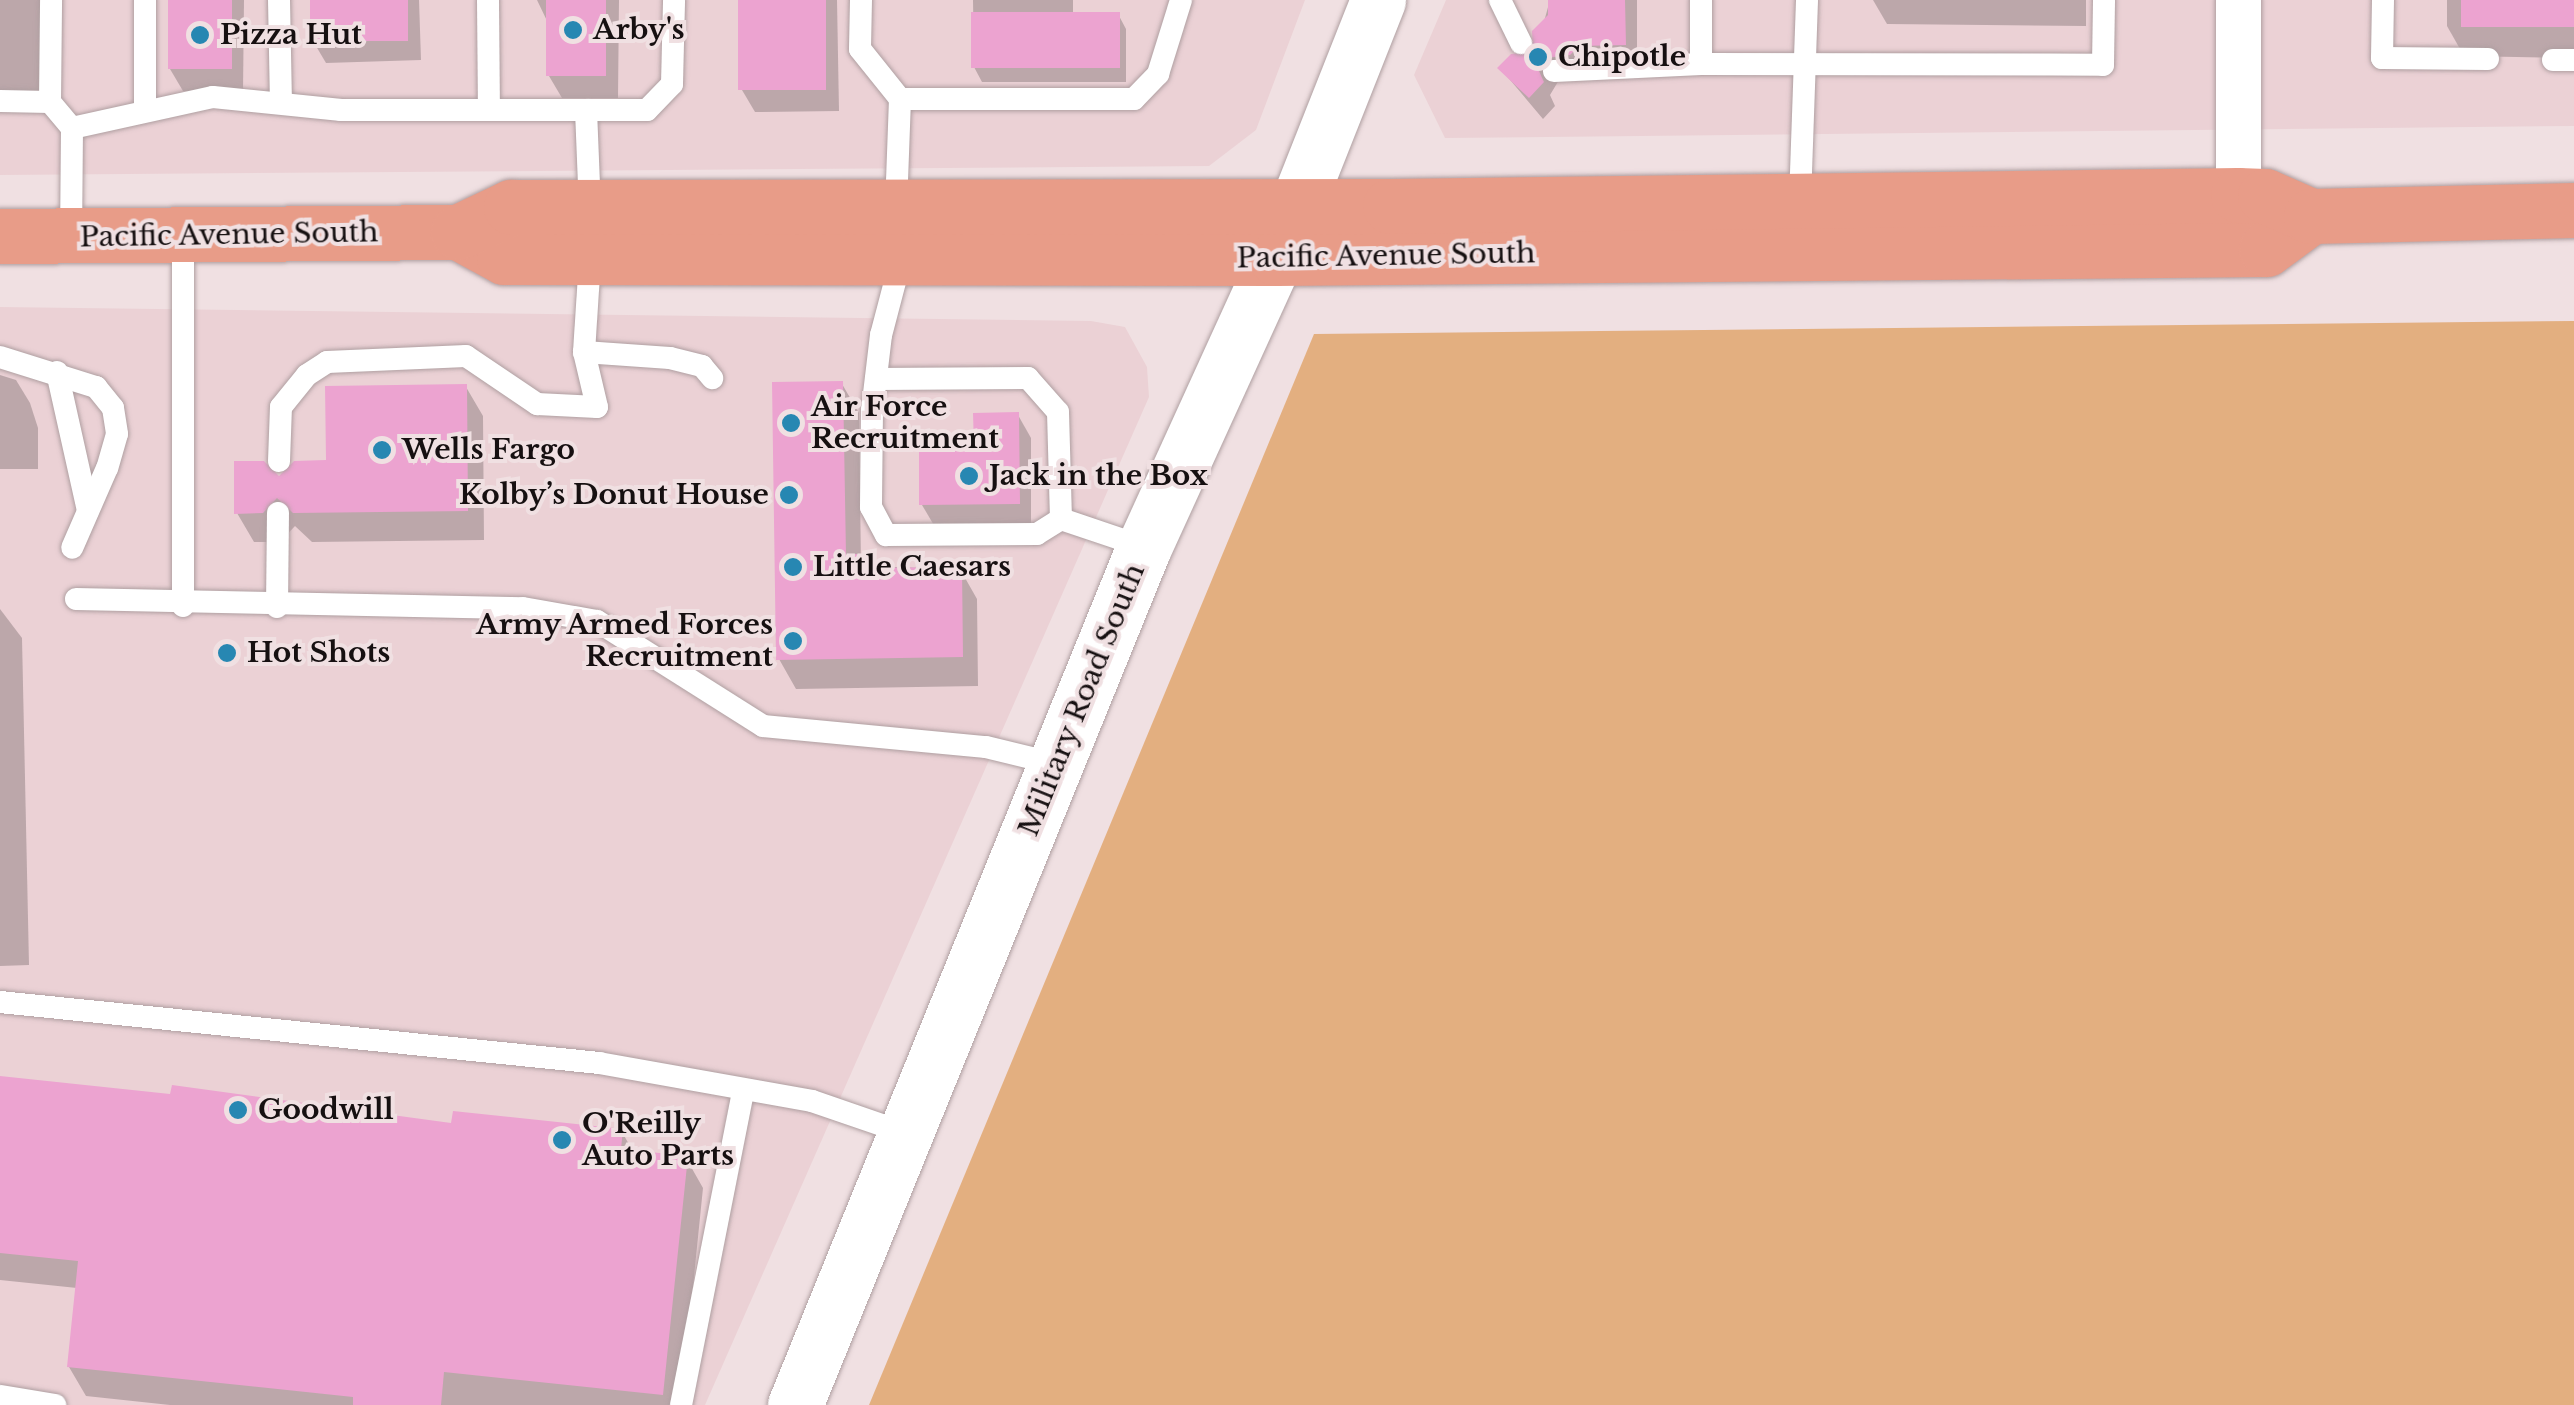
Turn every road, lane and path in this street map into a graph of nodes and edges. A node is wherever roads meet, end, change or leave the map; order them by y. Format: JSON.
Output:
{"nodes":[{"id":1,"x":51,"y":0,"type":"edge"},
{"id":2,"x":144,"y":0,"type":"edge"},
{"id":3,"x":278,"y":0,"type":"edge"},
{"id":4,"x":488,"y":0,"type":"edge"},
{"id":5,"x":674,"y":0,"type":"edge"},
{"id":6,"x":861,"y":0,"type":"edge"},
{"id":7,"x":1181,"y":0,"type":"edge"},
{"id":8,"x":1378,"y":0,"type":"edge"},
{"id":9,"x":1500,"y":0,"type":"edge"},
{"id":10,"x":1701,"y":0,"type":"edge"},
{"id":11,"x":1807,"y":0,"type":"edge"},
{"id":12,"x":2104,"y":0,"type":"edge"},
{"id":13,"x":2238,"y":0,"type":"edge"},
{"id":14,"x":2383,"y":0,"type":"edge"},
{"id":15,"x":1520,"y":44,"type":"dead end"},
{"id":16,"x":2488,"y":59,"type":"dead end"},
{"id":17,"x":1806,"y":63,"type":"junction"},
{"id":18,"x":1701,"y":64,"type":"junction"},
{"id":19,"x":1554,"y":72,"type":"dead end"},
{"id":20,"x":900,"y":99,"type":"junction"},
{"id":21,"x":0,"y":102,"type":"edge"},
{"id":22,"x":50,"y":102,"type":"junction"},
{"id":23,"x":280,"y":102,"type":"junction"},
{"id":24,"x":144,"y":110,"type":"junction"},
{"id":25,"x":488,"y":110,"type":"junction"},
{"id":26,"x":586,"y":110,"type":"junction"},
{"id":27,"x":72,"y":128,"type":"junction"},
{"id":28,"x":2238,"y":194,"type":"junction"},
{"id":29,"x":1800,"y":203,"type":"junction"},
{"id":30,"x":1297,"y":206,"type":"junction"},
{"id":31,"x":2574,"y":210,"type":"edge"},
{"id":32,"x":2311,"y":216,"type":"junction"},
{"id":33,"x":899,"y":233,"type":"junction"},
{"id":34,"x":590,"y":234,"type":"junction"},
{"id":35,"x":0,"y":236,"type":"edge"},
{"id":36,"x":70,"y":236,"type":"junction"},
{"id":37,"x":182,"y":236,"type":"junction"},
{"id":38,"x":1276,"y":258,"type":"junction"},
{"id":39,"x":584,"y":352,"type":"junction"},
{"id":40,"x":0,"y":357,"type":"edge"},
{"id":41,"x":57,"y":372,"type":"junction"},
{"id":42,"x":712,"y":378,"type":"dead end"},
{"id":43,"x":876,"y":379,"type":"junction"},
{"id":44,"x":278,"y":461,"type":"dead end"},
{"id":45,"x":88,"y":511,"type":"junction"},
{"id":46,"x":278,"y":513,"type":"dead end"},
{"id":47,"x":1062,"y":519,"type":"junction"},
{"id":48,"x":1144,"y":547,"type":"junction"},
{"id":49,"x":72,"y":548,"type":"dead end"},
{"id":50,"x":76,"y":600,"type":"dead end"},
{"id":51,"x":182,"y":606,"type":"junction"},
{"id":52,"x":277,"y":607,"type":"junction"},
{"id":53,"x":1056,"y":764,"type":"junction"},
{"id":54,"x":0,"y":1002,"type":"edge"},
{"id":55,"x":743,"y":1090,"type":"junction"},
{"id":56,"x":905,"y":1133,"type":"junction"},
{"id":57,"x":0,"y":1396,"type":"edge"},
{"id":58,"x":55,"y":1405,"type":"edge"},
{"id":59,"x":681,"y":1405,"type":"edge"},
{"id":60,"x":795,"y":1405,"type":"edge"}],
"edges":[{"from":1,"to":22,"type":"lane"},
{"from":2,"to":24,"type":"lane"},
{"from":3,"to":23,"type":"lane"},
{"from":4,"to":25,"type":"lane"},
{"from":5,"to":26,"type":"lane"},
{"from":6,"to":20,"type":"lane"},
{"from":7,"to":20,"type":"lane"},
{"from":8,"to":30,"type":"main road","name":"Military Road South"},
{"from":9,"to":15,"type":"lane"},
{"from":10,"to":18,"type":"lane"},
{"from":11,"to":17,"type":"lane"},
{"from":12,"to":17,"type":"lane"},
{"from":13,"to":28,"type":"street"},
{"from":14,"to":16,"type":"lane"},
{"from":17,"to":18,"type":"lane"},
{"from":17,"to":29,"type":"lane"},
{"from":18,"to":19,"type":"lane"},
{"from":20,"to":33,"type":"lane"},
{"from":21,"to":22,"type":"lane"},
{"from":22,"to":27,"type":"lane"},
{"from":23,"to":24,"type":"lane"},
{"from":23,"to":25,"type":"lane"},
{"from":24,"to":27,"type":"lane"},
{"from":25,"to":26,"type":"lane"},
{"from":26,"to":34,"type":"lane"},
{"from":27,"to":36,"type":"lane"},
{"from":28,"to":29,"type":"main road","name":"Pacific Avenue South"},
{"from":28,"to":32,"type":"main road","name":"Pacific Avenue South"},
{"from":29,"to":30,"type":"main road","name":"Pacific Avenue South"},
{"from":30,"to":33,"type":"main road","name":"Pacific Avenue South"},
{"from":30,"to":38,"type":"main road","name":"Military Road South"},
{"from":31,"to":32,"type":"main road","name":"Pacific Avenue South"},
{"from":32,"to":38,"type":"main road","name":"Pacific Avenue South"},
{"from":33,"to":34,"type":"main road","name":"Pacific Avenue South"},
{"from":33,"to":38,"type":"main road","name":"Pacific Avenue South"},
{"from":33,"to":43,"type":"lane"},
{"from":34,"to":37,"type":"main road","name":"Pacific Avenue South"},
{"from":34,"to":39,"type":"lane"},
{"from":35,"to":36,"type":"main road","name":"Pacific Avenue South"},
{"from":36,"to":37,"type":"main road","name":"Pacific Avenue South"},
{"from":37,"to":51,"type":"lane"},
{"from":38,"to":48,"type":"main road","name":"Military Road South"},
{"from":39,"to":42,"type":"lane"},
{"from":39,"to":44,"type":"lane"},
{"from":40,"to":41,"type":"lane"},
{"from":41,"to":45,"type":"lane"},
{"from":41,"to":45,"type":"lane"},
{"from":43,"to":47,"type":"lane"},
{"from":43,"to":47,"type":"lane"},
{"from":45,"to":49,"type":"lane"},
{"from":46,"to":52,"type":"lane"},
{"from":47,"to":48,"type":"lane"},
{"from":48,"to":53,"type":"main road","name":"Military Road South"},
{"from":50,"to":51,"type":"lane"},
{"from":51,"to":52,"type":"lane"},
{"from":52,"to":53,"type":"lane"},
{"from":53,"to":56,"type":"main road","name":"Military Road South"},
{"from":54,"to":55,"type":"lane"},
{"from":55,"to":56,"type":"lane"},
{"from":55,"to":59,"type":"lane"},
{"from":56,"to":60,"type":"main road","name":"Military Road South"},
{"from":57,"to":58,"type":"lane"}]}
